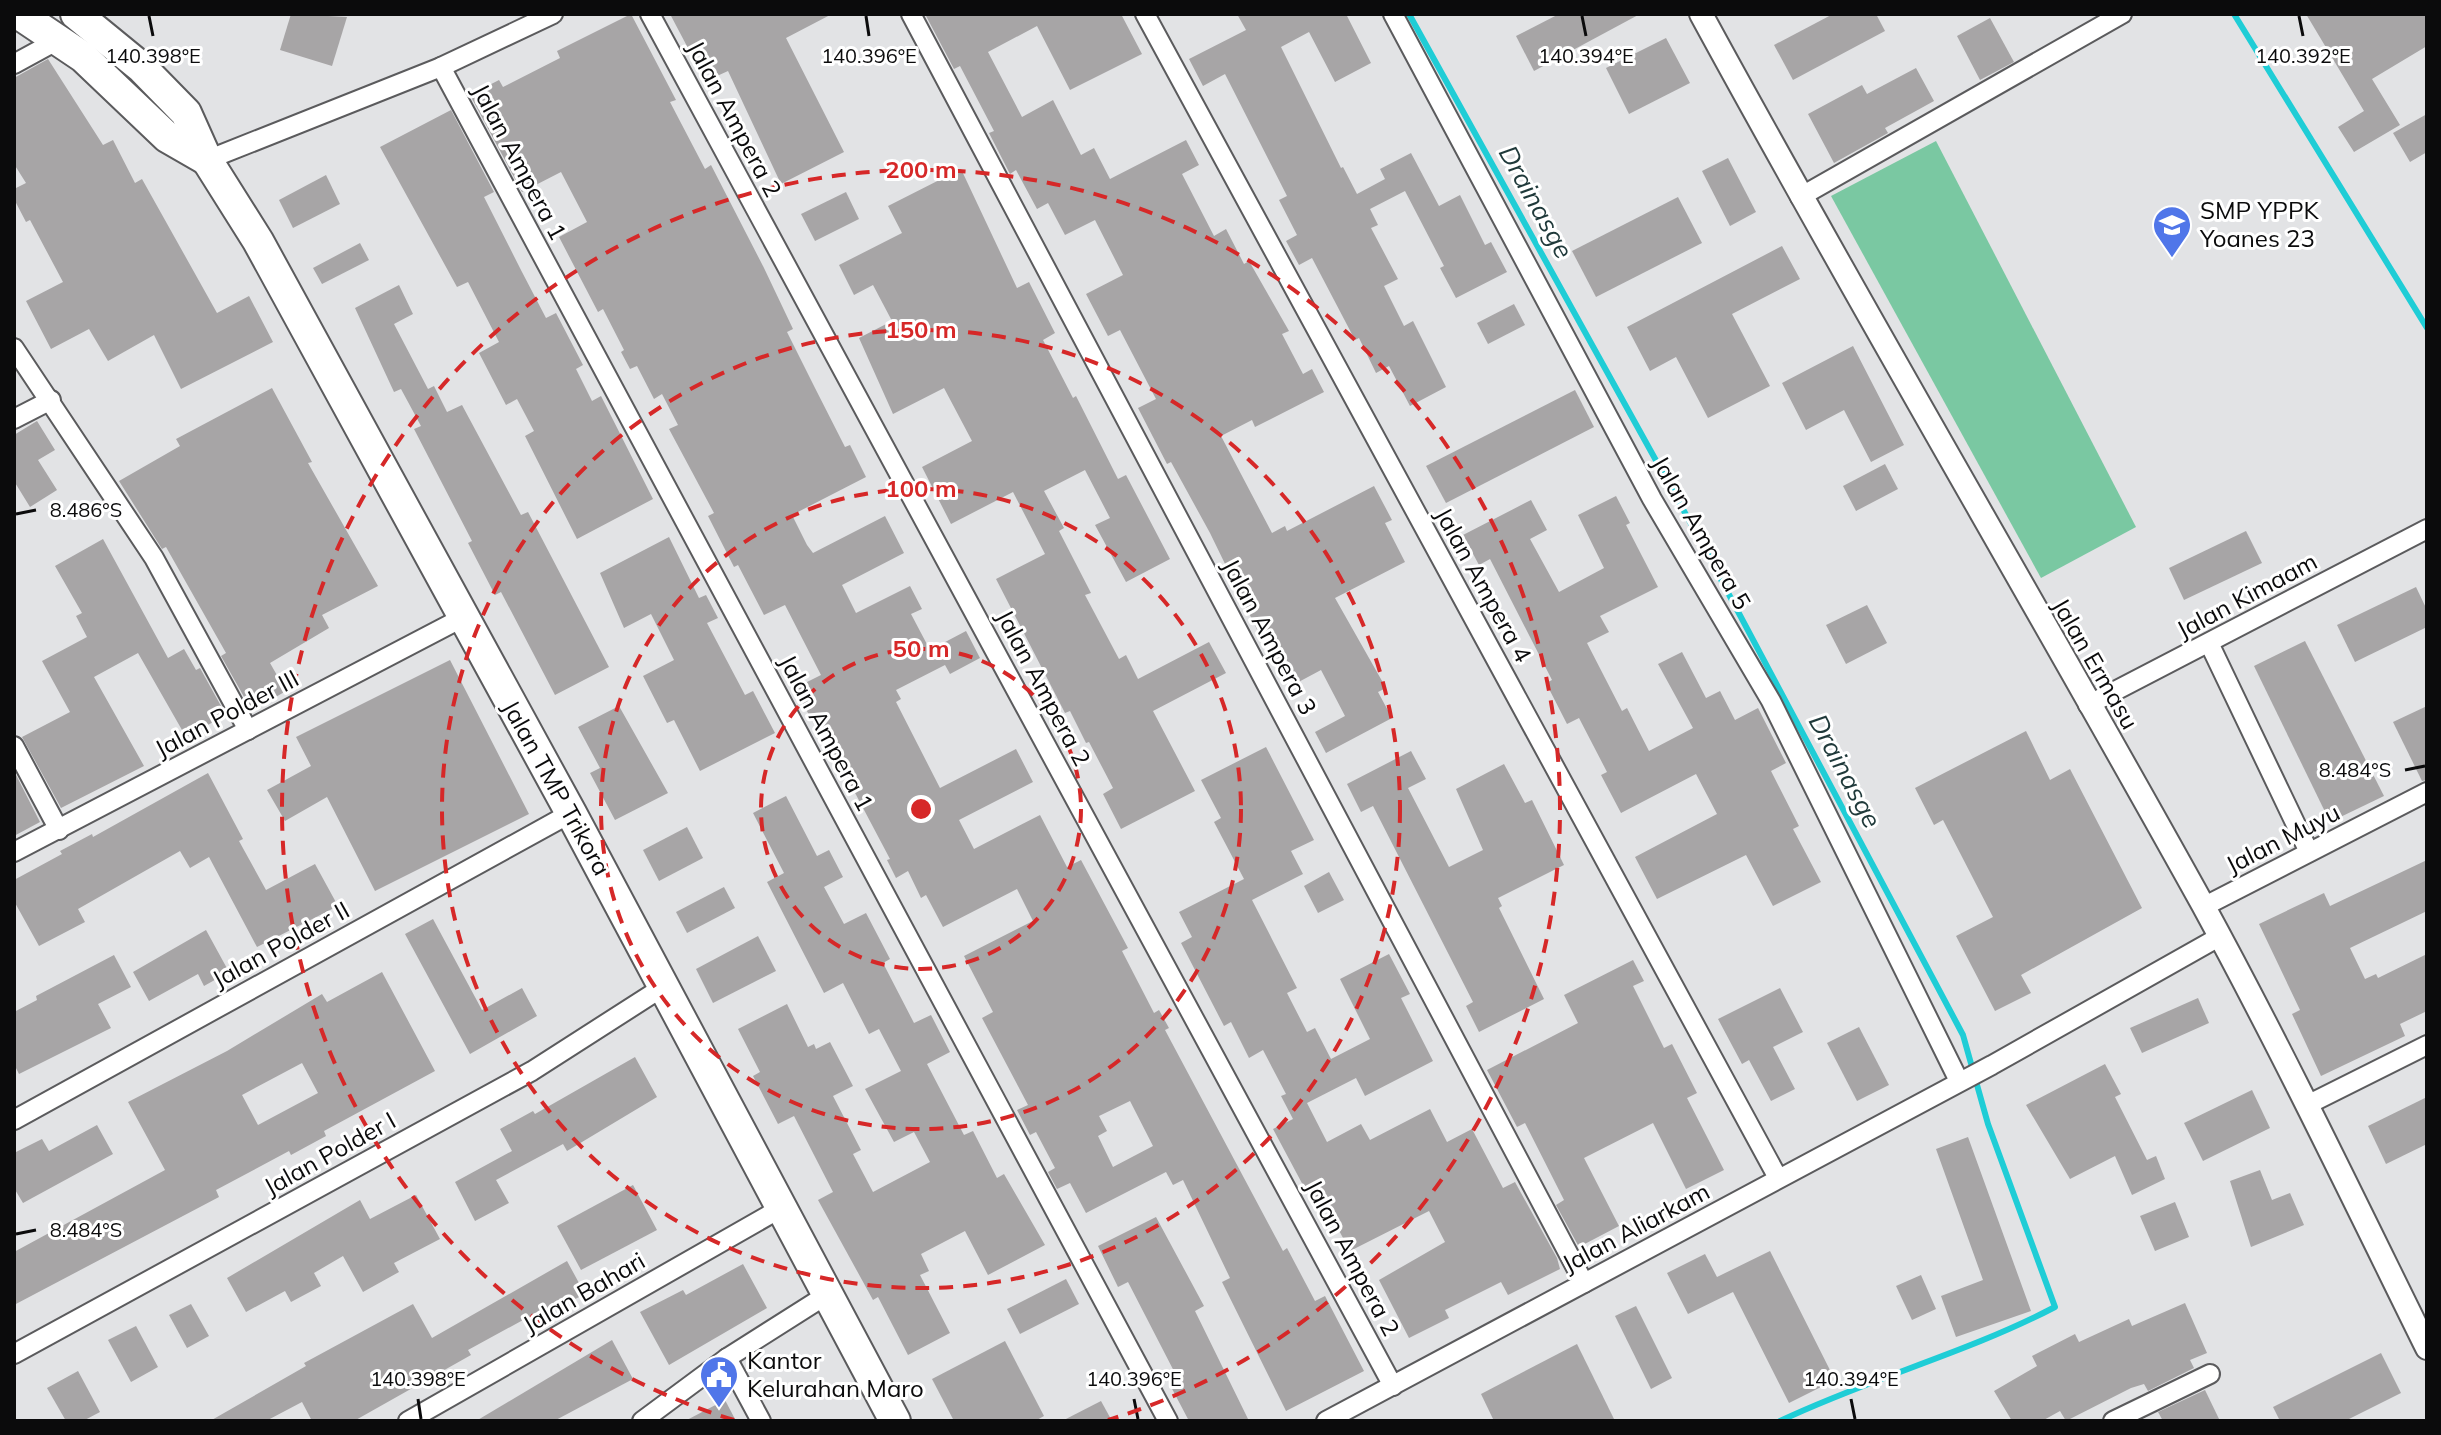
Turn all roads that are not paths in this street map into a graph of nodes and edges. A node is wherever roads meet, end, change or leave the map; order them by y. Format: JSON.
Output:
{"nodes":[{"id":1,"x":19,"y":14,"type":"edge"},
{"id":2,"x":76,"y":14,"type":"edge"},
{"id":3,"x":553,"y":14,"type":"edge"},
{"id":4,"x":650,"y":14,"type":"edge"},
{"id":5,"x":911,"y":14,"type":"edge"},
{"id":6,"x":1145,"y":14,"type":"edge"},
{"id":7,"x":1393,"y":14,"type":"edge"},
{"id":8,"x":1701,"y":14,"type":"edge"},
{"id":9,"x":2122,"y":14,"type":"edge"},
{"id":10,"x":58,"y":40,"type":"junction"},
{"id":11,"x":14,"y":64,"type":"edge"},
{"id":12,"x":441,"y":67,"type":"junction"},
{"id":13,"x":207,"y":160,"type":"junction"},
{"id":14,"x":1800,"y":197,"type":"junction"},
{"id":15,"x":14,"y":348,"type":"edge"},
{"id":16,"x":51,"y":400,"type":"junction"},
{"id":17,"x":14,"y":419,"type":"edge"},
{"id":18,"x":2427,"y":529,"type":"edge"},
{"id":19,"x":462,"y":618,"type":"junction"},
{"id":20,"x":2209,"y":643,"type":"junction"},
{"id":21,"x":2088,"y":705,"type":"junction"},
{"id":22,"x":248,"y":730,"type":"junction"},
{"id":23,"x":14,"y":746,"type":"edge"},
{"id":24,"x":2427,"y":792,"type":"edge"},
{"id":25,"x":571,"y":813,"type":"junction"},
{"id":26,"x":59,"y":830,"type":"junction"},
{"id":27,"x":14,"y":852,"type":"edge"},
{"id":28,"x":2309,"y":852,"type":"junction"},
{"id":29,"x":2203,"y":907,"type":"junction"},
{"id":30,"x":2219,"y":937,"type":"junction"},
{"id":31,"x":663,"y":987,"type":"junction"},
{"id":32,"x":2427,"y":1045,"type":"edge"},
{"id":33,"x":1964,"y":1078,"type":"junction"},
{"id":34,"x":2307,"y":1105,"type":"junction"},
{"id":35,"x":14,"y":1120,"type":"edge"},
{"id":36,"x":1778,"y":1178,"type":"junction"},
{"id":37,"x":783,"y":1207,"type":"junction"},
{"id":38,"x":1584,"y":1283,"type":"junction"},
{"id":39,"x":828,"y":1294,"type":"junction"},
{"id":40,"x":2427,"y":1348,"type":"edge"},
{"id":41,"x":14,"y":1354,"type":"edge"},
{"id":42,"x":727,"y":1358,"type":"junction"},
{"id":43,"x":2210,"y":1374,"type":"dead end"},
{"id":44,"x":1393,"y":1386,"type":"junction"},
{"id":45,"x":408,"y":1421,"type":"edge"},
{"id":46,"x":642,"y":1421,"type":"edge"},
{"id":47,"x":761,"y":1421,"type":"edge"},
{"id":48,"x":895,"y":1421,"type":"edge"},
{"id":49,"x":1168,"y":1421,"type":"edge"},
{"id":50,"x":1326,"y":1421,"type":"edge"},
{"id":51,"x":2113,"y":1421,"type":"edge"}],
"edges":[{"from":1,"to":10,"type":"highway","name":"Jalan TMP Trikora"},
{"from":2,"to":13,"type":"highway","name":"Jalan TMP Trikora"},
{"from":3,"to":12,"type":"street"},
{"from":4,"to":44,"type":"street","name":"Jalan Ampera 2"},
{"from":5,"to":38,"type":"street","name":"Jalan Ampera 3"},
{"from":6,"to":36,"type":"street","name":"Jalan Ampera 4"},
{"from":7,"to":33,"type":"street","name":"Jalan Ampera 5"},
{"from":8,"to":14,"type":"street","name":"Jalan Ermasu"},
{"from":9,"to":14,"type":"street"},
{"from":10,"to":11,"type":"street"},
{"from":10,"to":13,"type":"highway","name":"Jalan TMP Trikora"},
{"from":12,"to":13,"type":"street"},
{"from":12,"to":49,"type":"street","name":"Jalan Ampera 1"},
{"from":13,"to":19,"type":"highway","name":"Jalan TMP Trikora"},
{"from":14,"to":21,"type":"street","name":"Jalan Ermasu"},
{"from":15,"to":16,"type":"street"},
{"from":16,"to":17,"type":"street"},
{"from":16,"to":22,"type":"street"},
{"from":18,"to":20,"type":"street","name":"Jalan Kimaam"},
{"from":19,"to":22,"type":"street","name":"Jalan Polder III"},
{"from":19,"to":25,"type":"highway","name":"Jalan TMP Trikora"},
{"from":20,"to":21,"type":"street","name":"Jalan Kimaam"},
{"from":20,"to":28,"type":"street"},
{"from":21,"to":29,"type":"street","name":"Jalan Ermasu"},
{"from":22,"to":26,"type":"street","name":"Jalan Polder III"},
{"from":23,"to":26,"type":"street"},
{"from":24,"to":28,"type":"street","name":"Jalan Muyu"},
{"from":25,"to":31,"type":"highway","name":"Jalan TMP Trikora"},
{"from":25,"to":35,"type":"street","name":"Jalan Polder II"},
{"from":26,"to":27,"type":"street","name":"Jalan Polder III"},
{"from":28,"to":29,"type":"street","name":"Jalan Muyu"},
{"from":29,"to":30,"type":"street","name":"Jalan Ermasu"},
{"from":30,"to":33,"type":"street","name":"Jalan Aliarkam"},
{"from":30,"to":34,"type":"street","name":"Jalan Ermasu"},
{"from":31,"to":37,"type":"highway","name":"Jalan TMP Trikora"},
{"from":31,"to":41,"type":"street","name":"Jalan Polder I"},
{"from":32,"to":34,"type":"street"},
{"from":33,"to":36,"type":"street","name":"Jalan Aliarkam"},
{"from":34,"to":40,"type":"street","name":"Jalan Ermasu"},
{"from":36,"to":38,"type":"street","name":"Jalan Aliarkam"},
{"from":37,"to":39,"type":"highway","name":"Jalan TMP Trikora"},
{"from":37,"to":45,"type":"street","name":"Jalan Bahari"},
{"from":38,"to":44,"type":"street","name":"Jalan Aliarkam"},
{"from":39,"to":42,"type":"street"},
{"from":39,"to":48,"type":"highway","name":"Jalan TMP Trikora"},
{"from":42,"to":46,"type":"street"},
{"from":42,"to":47,"type":"street"},
{"from":43,"to":51,"type":"street"},
{"from":44,"to":50,"type":"street","name":"Jalan Aliarkam"}]}
